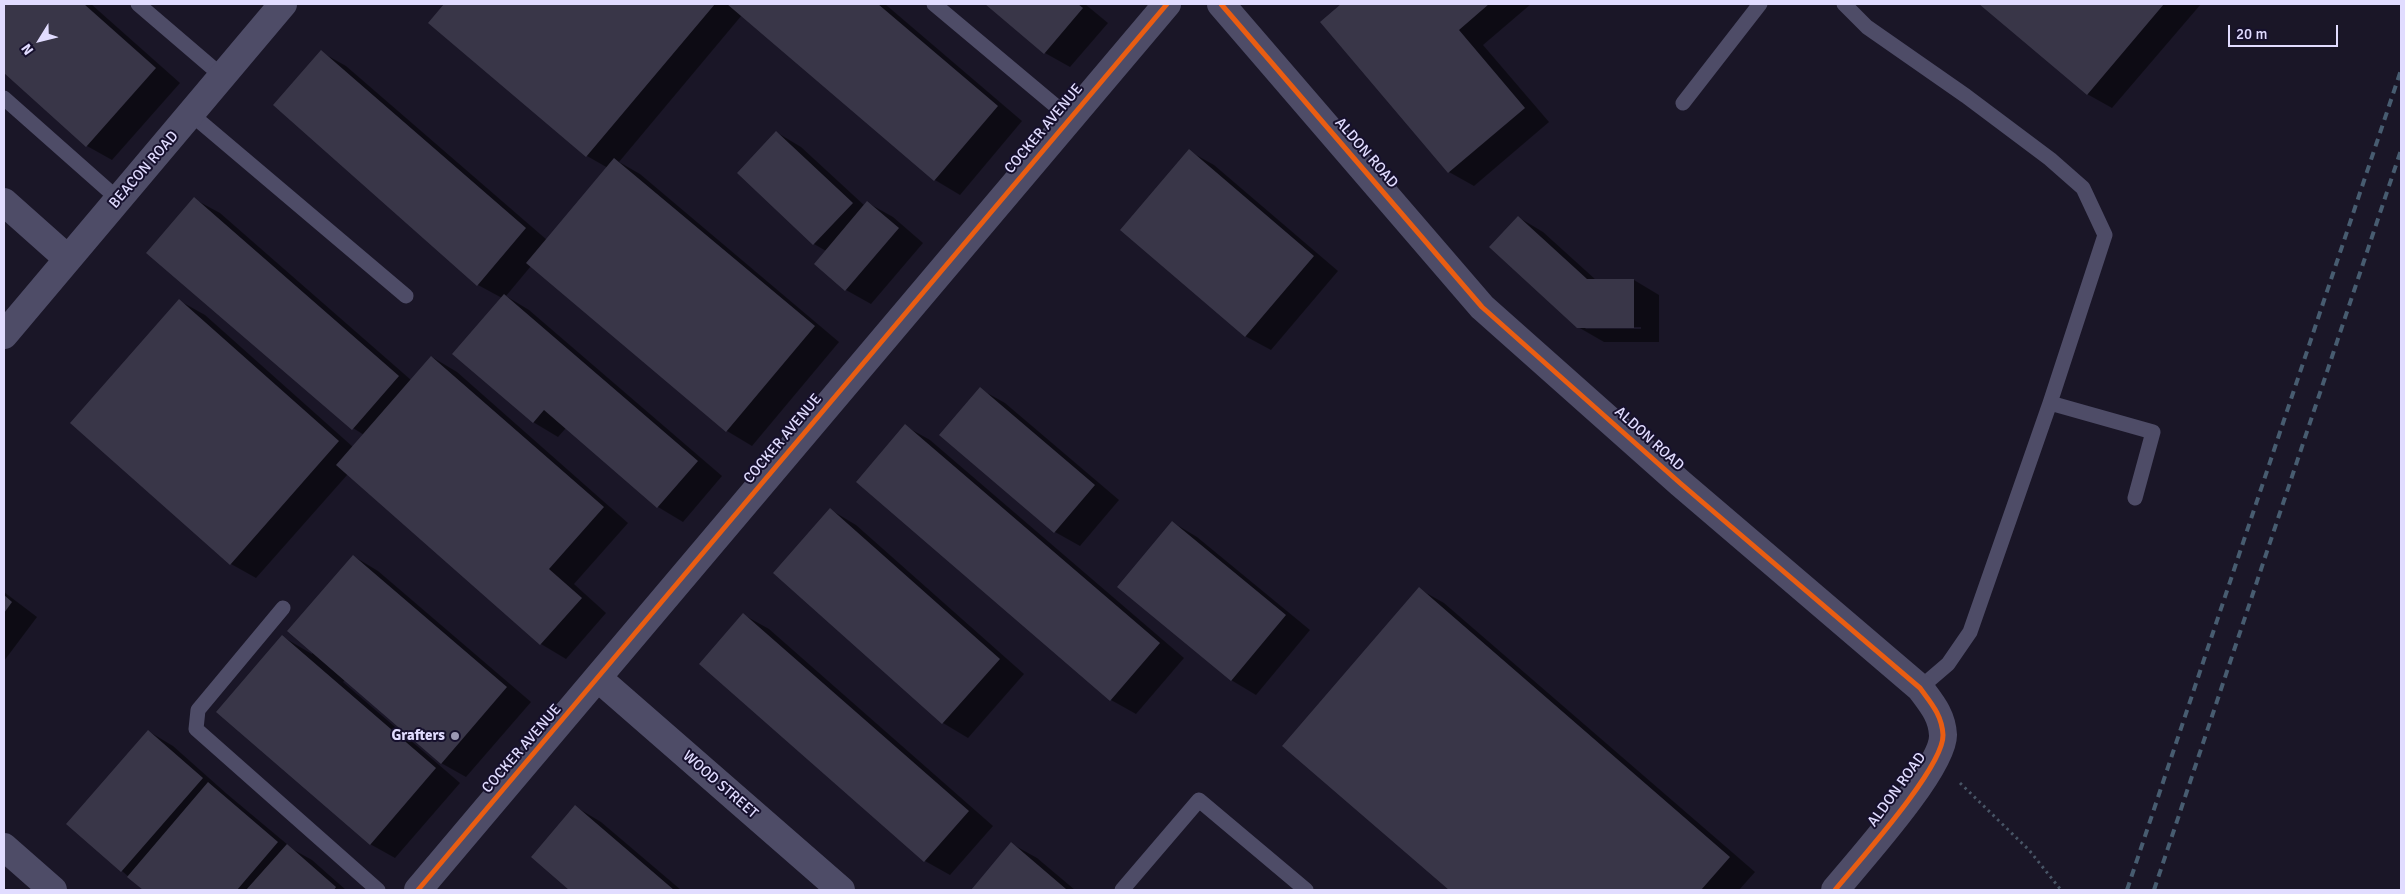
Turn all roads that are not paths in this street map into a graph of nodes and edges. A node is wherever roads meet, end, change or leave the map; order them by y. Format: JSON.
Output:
{"nodes":[{"id":1,"x":138,"y":4,"type":"edge"},
{"id":2,"x":283,"y":4,"type":"edge"},
{"id":3,"x":934,"y":4,"type":"edge"},
{"id":4,"x":1167,"y":4,"type":"edge"},
{"id":5,"x":1221,"y":4,"type":"edge"},
{"id":6,"x":1760,"y":4,"type":"edge"},
{"id":7,"x":1844,"y":4,"type":"edge"},
{"id":8,"x":222,"y":76,"type":"junction"},
{"id":9,"x":4,"y":98,"type":"edge"},
{"id":10,"x":1683,"y":103,"type":"dead end"},
{"id":11,"x":191,"y":114,"type":"junction"},
{"id":12,"x":1070,"y":118,"type":"junction"},
{"id":13,"x":118,"y":199,"type":"junction"},
{"id":14,"x":4,"y":202,"type":"edge"},
{"id":15,"x":68,"y":259,"type":"junction"},
{"id":16,"x":406,"y":296,"type":"dead end"},
{"id":17,"x":4,"y":335,"type":"edge"},
{"id":18,"x":2050,"y":403,"type":"junction"},
{"id":19,"x":2135,"y":498,"type":"dead end"},
{"id":20,"x":283,"y":608,"type":"dead end"},
{"id":21,"x":599,"y":679,"type":"junction"},
{"id":22,"x":1920,"y":688,"type":"junction"},
{"id":23,"x":4,"y":847,"type":"edge"},
{"id":24,"x":424,"y":888,"type":"edge"},
{"id":25,"x":53,"y":890,"type":"edge"},
{"id":26,"x":378,"y":890,"type":"edge"},
{"id":27,"x":841,"y":890,"type":"edge"},
{"id":28,"x":1122,"y":890,"type":"edge"},
{"id":29,"x":1306,"y":890,"type":"edge"},
{"id":30,"x":1835,"y":890,"type":"edge"}],
"edges":[{"from":1,"to":8,"type":"lane"},
{"from":2,"to":8,"type":"street","name":"BEACON ROAD"},
{"from":3,"to":12,"type":"lane"},
{"from":4,"to":12,"type":"street","name":"COCKER AVENUE"},
{"from":5,"to":22,"type":"street","name":"ALDON ROAD"},
{"from":6,"to":10,"type":"lane"},
{"from":7,"to":18,"type":"lane"},
{"from":8,"to":11,"type":"street","name":"BEACON ROAD"},
{"from":9,"to":13,"type":"lane"},
{"from":11,"to":13,"type":"street","name":"BEACON ROAD"},
{"from":11,"to":16,"type":"lane"},
{"from":12,"to":21,"type":"street","name":"COCKER AVENUE"},
{"from":13,"to":15,"type":"street","name":"BEACON ROAD"},
{"from":14,"to":15,"type":"street"},
{"from":15,"to":17,"type":"street","name":"BEACON ROAD"},
{"from":18,"to":19,"type":"lane"},
{"from":18,"to":22,"type":"lane"},
{"from":20,"to":26,"type":"lane"},
{"from":21,"to":24,"type":"street","name":"COCKER AVENUE"},
{"from":21,"to":27,"type":"street","name":"WOOD STREET"},
{"from":22,"to":30,"type":"street","name":"ALDON ROAD"},
{"from":23,"to":25,"type":"street"},
{"from":28,"to":29,"type":"lane"}]}
